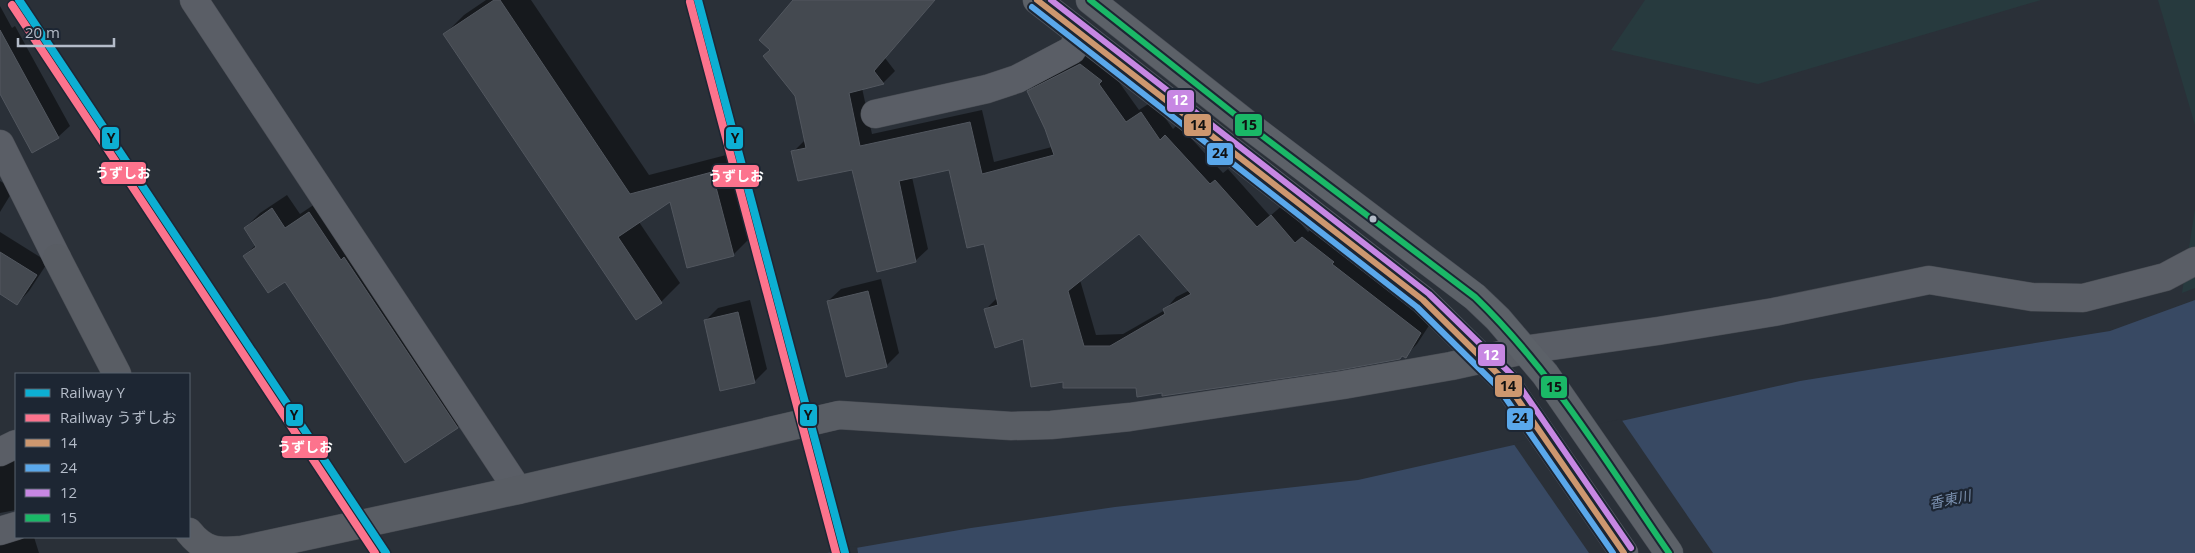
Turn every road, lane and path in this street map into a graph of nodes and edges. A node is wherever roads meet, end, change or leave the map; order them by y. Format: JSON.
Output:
{"nodes":[{"id":1,"x":194,"y":0,"type":"edge"},
{"id":2,"x":1037,"y":0,"type":"edge"},
{"id":3,"x":1090,"y":0,"type":"edge"},
{"id":4,"x":1080,"y":34,"type":"junction"},
{"id":5,"x":875,"y":114,"type":"dead end"},
{"id":6,"x":0,"y":144,"type":"edge"},
{"id":7,"x":2195,"y":261,"type":"edge"},
{"id":8,"x":1524,"y":350,"type":"junction"},
{"id":9,"x":1483,"y":359,"type":"junction"},
{"id":10,"x":116,"y":373,"type":"edge"},
{"id":11,"x":15,"y":444,"type":"edge"},
{"id":12,"x":0,"y":452,"type":"edge"},
{"id":13,"x":518,"y":490,"type":"junction"},
{"id":14,"x":15,"y":526,"type":"edge"},
{"id":15,"x":0,"y":531,"type":"edge"},
{"id":16,"x":190,"y":533,"type":"edge"},
{"id":17,"x":1624,"y":553,"type":"edge"},
{"id":18,"x":1669,"y":553,"type":"edge"}],
"edges":[{"from":1,"to":13,"type":"street"},
{"from":2,"to":4,"type":"main road"},
{"from":3,"to":8,"type":"main road"},
{"from":4,"to":5,"type":"street"},
{"from":4,"to":9,"type":"main road"},
{"from":6,"to":10,"type":"street"},
{"from":7,"to":8,"type":"street"},
{"from":8,"to":9,"type":"street"},
{"from":8,"to":18,"type":"main road"},
{"from":9,"to":13,"type":"street"},
{"from":9,"to":17,"type":"main road"},
{"from":11,"to":12,"type":"street"},
{"from":13,"to":16,"type":"street"},
{"from":14,"to":15,"type":"street"}]}
